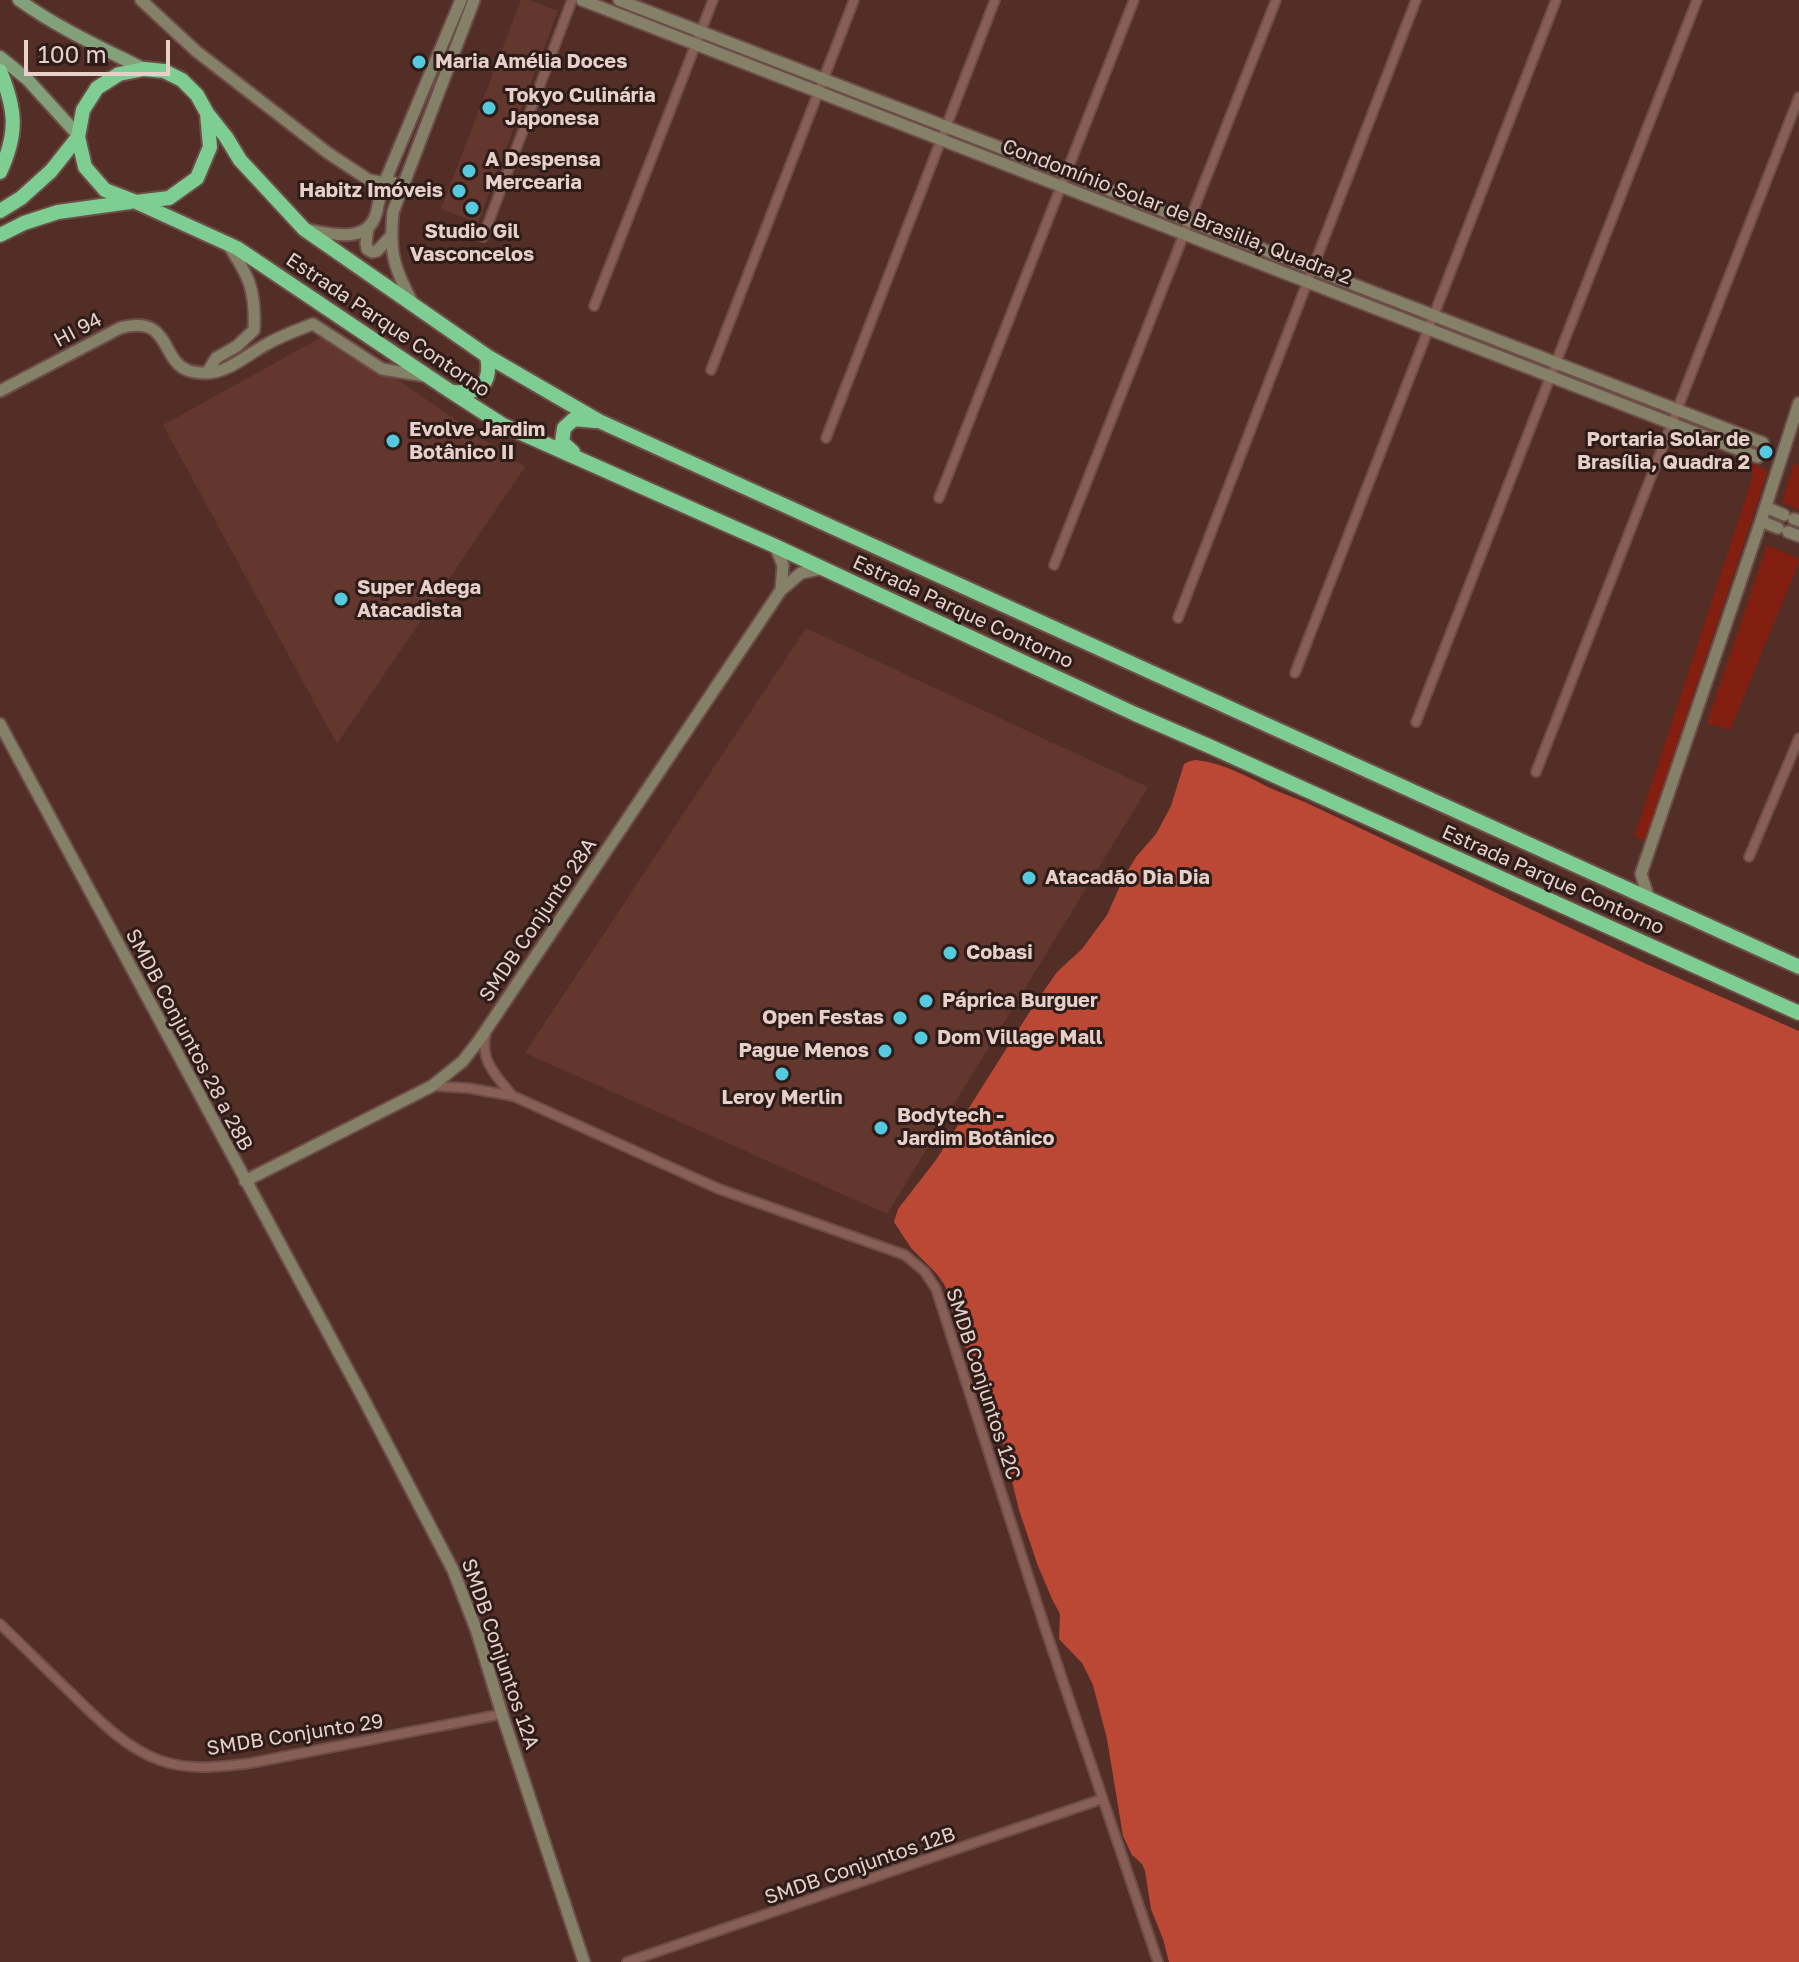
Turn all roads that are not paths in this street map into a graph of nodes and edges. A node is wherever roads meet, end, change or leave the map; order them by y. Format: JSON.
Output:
{"nodes":[{"id":1,"x":19,"y":0,"type":"edge"},
{"id":2,"x":141,"y":0,"type":"edge"},
{"id":3,"x":461,"y":0,"type":"edge"},
{"id":4,"x":474,"y":0,"type":"edge"},
{"id":5,"x":572,"y":0,"type":"edge"},
{"id":6,"x":582,"y":0,"type":"edge"},
{"id":7,"x":619,"y":0,"type":"edge"},
{"id":8,"x":713,"y":0,"type":"edge"},
{"id":9,"x":854,"y":0,"type":"edge"},
{"id":10,"x":995,"y":0,"type":"edge"},
{"id":11,"x":1134,"y":0,"type":"edge"},
{"id":12,"x":1276,"y":0,"type":"edge"},
{"id":13,"x":1416,"y":0,"type":"edge"},
{"id":14,"x":1556,"y":0,"type":"edge"},
{"id":15,"x":1697,"y":0,"type":"edge"},
{"id":16,"x":701,"y":32,"type":"junction"},
{"id":17,"x":696,"y":44,"type":"junction"},
{"id":18,"x":0,"y":57,"type":"edge"},
{"id":19,"x":144,"y":69,"type":"junction"},
{"id":20,"x":0,"y":71,"type":"edge"},
{"id":21,"x":823,"y":79,"type":"junction"},
{"id":22,"x":818,"y":92,"type":"junction"},
{"id":23,"x":1799,"y":97,"type":"edge"},
{"id":24,"x":207,"y":113,"type":"junction"},
{"id":25,"x":946,"y":127,"type":"junction"},
{"id":26,"x":78,"y":136,"type":"junction"},
{"id":27,"x":941,"y":139,"type":"junction"},
{"id":28,"x":0,"y":172,"type":"edge"},
{"id":29,"x":1067,"y":174,"type":"junction"},
{"id":30,"x":385,"y":183,"type":"junction"},
{"id":31,"x":1062,"y":186,"type":"junction"},
{"id":32,"x":403,"y":188,"type":"junction"},
{"id":33,"x":134,"y":202,"type":"junction"},
{"id":34,"x":0,"y":211,"type":"edge"},
{"id":35,"x":1189,"y":221,"type":"junction"},
{"id":36,"x":368,"y":227,"type":"junction"},
{"id":37,"x":304,"y":229,"type":"junction"},
{"id":38,"x":1184,"y":234,"type":"junction"},
{"id":39,"x":0,"y":235,"type":"edge"},
{"id":40,"x":390,"y":237,"type":"junction"},
{"id":41,"x":483,"y":237,"type":"dead end"},
{"id":42,"x":227,"y":243,"type":"junction"},
{"id":43,"x":1313,"y":269,"type":"junction"},
{"id":44,"x":1308,"y":282,"type":"junction"},
{"id":45,"x":413,"y":305,"type":"junction"},
{"id":46,"x":594,"y":306,"type":"dead end"},
{"id":47,"x":1435,"y":316,"type":"junction"},
{"id":48,"x":1430,"y":330,"type":"junction"},
{"id":49,"x":487,"y":356,"type":"junction"},
{"id":50,"x":1555,"y":363,"type":"junction"},
{"id":51,"x":711,"y":370,"type":"dead end"},
{"id":52,"x":207,"y":373,"type":"junction"},
{"id":53,"x":428,"y":376,"type":"junction"},
{"id":54,"x":1550,"y":376,"type":"junction"},
{"id":55,"x":0,"y":391,"type":"edge"},
{"id":56,"x":450,"y":391,"type":"junction"},
{"id":57,"x":1799,"y":403,"type":"edge"},
{"id":58,"x":1677,"y":410,"type":"junction"},
{"id":59,"x":599,"y":421,"type":"junction"},
{"id":60,"x":1672,"y":424,"type":"junction"},
{"id":61,"x":826,"y":438,"type":"dead end"},
{"id":62,"x":1769,"y":445,"type":"junction"},
{"id":63,"x":584,"y":460,"type":"junction"},
{"id":64,"x":1764,"y":460,"type":"junction"},
{"id":65,"x":939,"y":498,"type":"dead end"},
{"id":66,"x":1766,"y":507,"type":"junction"},
{"id":67,"x":1790,"y":517,"type":"edge"},
{"id":68,"x":1761,"y":521,"type":"junction"},
{"id":69,"x":1786,"y":531,"type":"edge"},
{"id":70,"x":775,"y":546,"type":"junction"},
{"id":71,"x":1054,"y":565,"type":"dead end"},
{"id":72,"x":820,"y":569,"type":"junction"},
{"id":73,"x":781,"y":590,"type":"junction"},
{"id":74,"x":1178,"y":618,"type":"dead end"},
{"id":75,"x":1295,"y":673,"type":"dead end"},
{"id":76,"x":1416,"y":722,"type":"dead end"},
{"id":77,"x":0,"y":724,"type":"edge"},
{"id":78,"x":1799,"y":738,"type":"edge"},
{"id":79,"x":1536,"y":772,"type":"dead end"},
{"id":80,"x":1749,"y":857,"type":"dead end"},
{"id":81,"x":1641,"y":874,"type":"junction"},
{"id":82,"x":1623,"y":887,"type":"junction"},
{"id":83,"x":1649,"y":899,"type":"junction"},
{"id":84,"x":1799,"y":967,"type":"edge"},
{"id":85,"x":1799,"y":1013,"type":"edge"},
{"id":86,"x":488,"y":1027,"type":"junction"},
{"id":87,"x":432,"y":1086,"type":"junction"},
{"id":88,"x":513,"y":1096,"type":"junction"},
{"id":89,"x":245,"y":1181,"type":"junction"},
{"id":90,"x":348,"y":1372,"type":"joint"},
{"id":91,"x":0,"y":1624,"type":"edge"},
{"id":92,"x":0,"y":1638,"type":"edge"},
{"id":93,"x":17,"y":1640,"type":"junction"},
{"id":94,"x":502,"y":1714,"type":"junction"},
{"id":95,"x":1102,"y":1799,"type":"junction"},
{"id":96,"x":584,"y":1962,"type":"edge"},
{"id":97,"x":627,"y":1962,"type":"edge"},
{"id":98,"x":1158,"y":1962,"type":"edge"}],
"edges":[{"from":1,"to":19,"type":"main road"},
{"from":2,"to":30,"type":"street"},
{"from":3,"to":30,"type":"street"},
{"from":4,"to":32,"type":"street"},
{"from":5,"to":41,"type":"street"},
{"from":6,"to":17,"type":"street","name":"Condomínio Solar de Brasilia, Quadra 2"},
{"from":7,"to":16,"type":"street","name":"Condomínio Solar de Brasilia, Quadra 2"},
{"from":8,"to":16,"type":"street"},
{"from":9,"to":21,"type":"street"},
{"from":10,"to":25,"type":"street"},
{"from":11,"to":29,"type":"street"},
{"from":12,"to":35,"type":"street"},
{"from":13,"to":43,"type":"street"},
{"from":14,"to":47,"type":"street"},
{"from":15,"to":50,"type":"street"},
{"from":16,"to":17,"type":"street"},
{"from":16,"to":21,"type":"street","name":"Condomínio Solar de Brasilia, Quadra 2"},
{"from":17,"to":22,"type":"street","name":"Condomínio Solar de Brasilia, Quadra 2"},
{"from":17,"to":46,"type":"street"},
{"from":18,"to":26,"type":"main road"},
{"from":19,"to":24,"type":"highway"},
{"from":19,"to":26,"type":"highway"},
{"from":20,"to":28,"type":"highway"},
{"from":21,"to":22,"type":"street"},
{"from":21,"to":25,"type":"street","name":"Condomínio Solar de Brasilia, Quadra 2"},
{"from":22,"to":27,"type":"street","name":"Condomínio Solar de Brasilia, Quadra 2"},
{"from":22,"to":51,"type":"street"},
{"from":23,"to":58,"type":"street"},
{"from":24,"to":33,"type":"highway"},
{"from":24,"to":37,"type":"highway","name":"Estrada Parque Contorno"},
{"from":25,"to":27,"type":"street"},
{"from":25,"to":29,"type":"street","name":"Condomínio Solar de Brasilia, Quadra 2"},
{"from":26,"to":33,"type":"highway"},
{"from":26,"to":34,"type":"highway"},
{"from":27,"to":31,"type":"street","name":"Condomínio Solar de Brasilia, Quadra 2"},
{"from":27,"to":61,"type":"street"},
{"from":29,"to":31,"type":"street"},
{"from":29,"to":35,"type":"street","name":"Condomínio Solar de Brasilia, Quadra 2"},
{"from":30,"to":32,"type":"street"},
{"from":30,"to":36,"type":"street"},
{"from":31,"to":38,"type":"street","name":"Condomínio Solar de Brasilia, Quadra 2"},
{"from":31,"to":65,"type":"street"},
{"from":32,"to":40,"type":"street"},
{"from":33,"to":39,"type":"highway"},
{"from":33,"to":42,"type":"highway","name":"Estrada Parque Contorno"},
{"from":35,"to":38,"type":"street"},
{"from":35,"to":43,"type":"street","name":"Condomínio Solar de Brasilia, Quadra 2"},
{"from":36,"to":37,"type":"street"},
{"from":36,"to":40,"type":"street"},
{"from":37,"to":45,"type":"highway","name":"Estrada Parque Contorno"},
{"from":38,"to":44,"type":"street","name":"Condomínio Solar de Brasilia, Quadra 2"},
{"from":38,"to":71,"type":"street"},
{"from":40,"to":45,"type":"street"},
{"from":42,"to":52,"type":"street"},
{"from":42,"to":53,"type":"highway","name":"Estrada Parque Contorno"},
{"from":43,"to":44,"type":"street"},
{"from":43,"to":47,"type":"street","name":"Condomínio Solar de Brasilia, Quadra 2"},
{"from":44,"to":48,"type":"street","name":"Condomínio Solar de Brasilia, Quadra 2"},
{"from":44,"to":74,"type":"street"},
{"from":45,"to":49,"type":"highway","name":"Estrada Parque Contorno"},
{"from":47,"to":48,"type":"street"},
{"from":47,"to":50,"type":"street","name":"Condomínio Solar de Brasilia, Quadra 2"},
{"from":48,"to":54,"type":"street","name":"Condomínio Solar de Brasilia, Quadra 2"},
{"from":48,"to":75,"type":"street"},
{"from":49,"to":56,"type":"highway"},
{"from":49,"to":59,"type":"highway","name":"Estrada Parque Contorno"},
{"from":50,"to":54,"type":"street"},
{"from":50,"to":58,"type":"street","name":"Condomínio Solar de Brasilia, Quadra 2"},
{"from":52,"to":53,"type":"street"},
{"from":52,"to":55,"type":"street","name":"HI 94"},
{"from":53,"to":56,"type":"highway","name":"Estrada Parque Contorno"},
{"from":54,"to":60,"type":"street","name":"Condomínio Solar de Brasilia, Quadra 2"},
{"from":54,"to":76,"type":"street"},
{"from":56,"to":63,"type":"highway","name":"Estrada Parque Contorno"},
{"from":57,"to":62,"type":"street"},
{"from":58,"to":60,"type":"street"},
{"from":58,"to":62,"type":"street","name":"Condomínio Solar de Brasilia, Quadra 2"},
{"from":59,"to":63,"type":"highway"},
{"from":59,"to":82,"type":"highway","name":"Estrada Parque Contorno"},
{"from":60,"to":64,"type":"street","name":"Condomínio Solar de Brasilia, Quadra 2"},
{"from":60,"to":79,"type":"street"},
{"from":62,"to":64,"type":"street"},
{"from":62,"to":64,"type":"street"},
{"from":63,"to":70,"type":"highway","name":"Estrada Parque Contorno"},
{"from":64,"to":66,"type":"street"},
{"from":66,"to":67,"type":"street"},
{"from":66,"to":68,"type":"street"},
{"from":67,"to":69,"type":"street"},
{"from":68,"to":69,"type":"street"},
{"from":68,"to":81,"type":"street"},
{"from":70,"to":72,"type":"highway","name":"Estrada Parque Contorno"},
{"from":70,"to":73,"type":"street"},
{"from":72,"to":73,"type":"street"},
{"from":72,"to":85,"type":"highway","name":"Estrada Parque Contorno"},
{"from":73,"to":86,"type":"street","name":"SMDB Conjunto 28A"},
{"from":77,"to":89,"type":"street","name":"SMDB Conjuntos 28 a 28B"},
{"from":78,"to":80,"type":"street"},
{"from":81,"to":82,"type":"street"},
{"from":81,"to":83,"type":"street"},
{"from":82,"to":83,"type":"highway","name":"Estrada Parque Contorno"},
{"from":83,"to":84,"type":"highway","name":"Estrada Parque Contorno"},
{"from":86,"to":87,"type":"street","name":"SMDB Conjunto 28A"},
{"from":86,"to":88,"type":"street","name":"SMDB Conjuntos 12C"},
{"from":87,"to":88,"type":"street","name":"SMDB Conjuntos 12C"},
{"from":87,"to":89,"type":"street","name":"SMDB Conjunto 28A"},
{"from":88,"to":95,"type":"street","name":"SMDB Conjuntos 12C"},
{"from":89,"to":90,"type":"street","name":"SMDB Conjuntos 28 a 28B"},
{"from":90,"to":94,"type":"street","name":"SMDB Conjuntos 12A"},
{"from":91,"to":93,"type":"street","name":"SMDB Conjunto 29"},
{"from":92,"to":93,"type":"street"},
{"from":93,"to":94,"type":"street","name":"SMDB Conjunto 29"},
{"from":94,"to":96,"type":"street","name":"SMDB Conjuntos 12A"},
{"from":95,"to":97,"type":"street","name":"SMDB Conjuntos 12B"},
{"from":95,"to":98,"type":"street","name":"SMDB Conjuntos 12C"}]}
